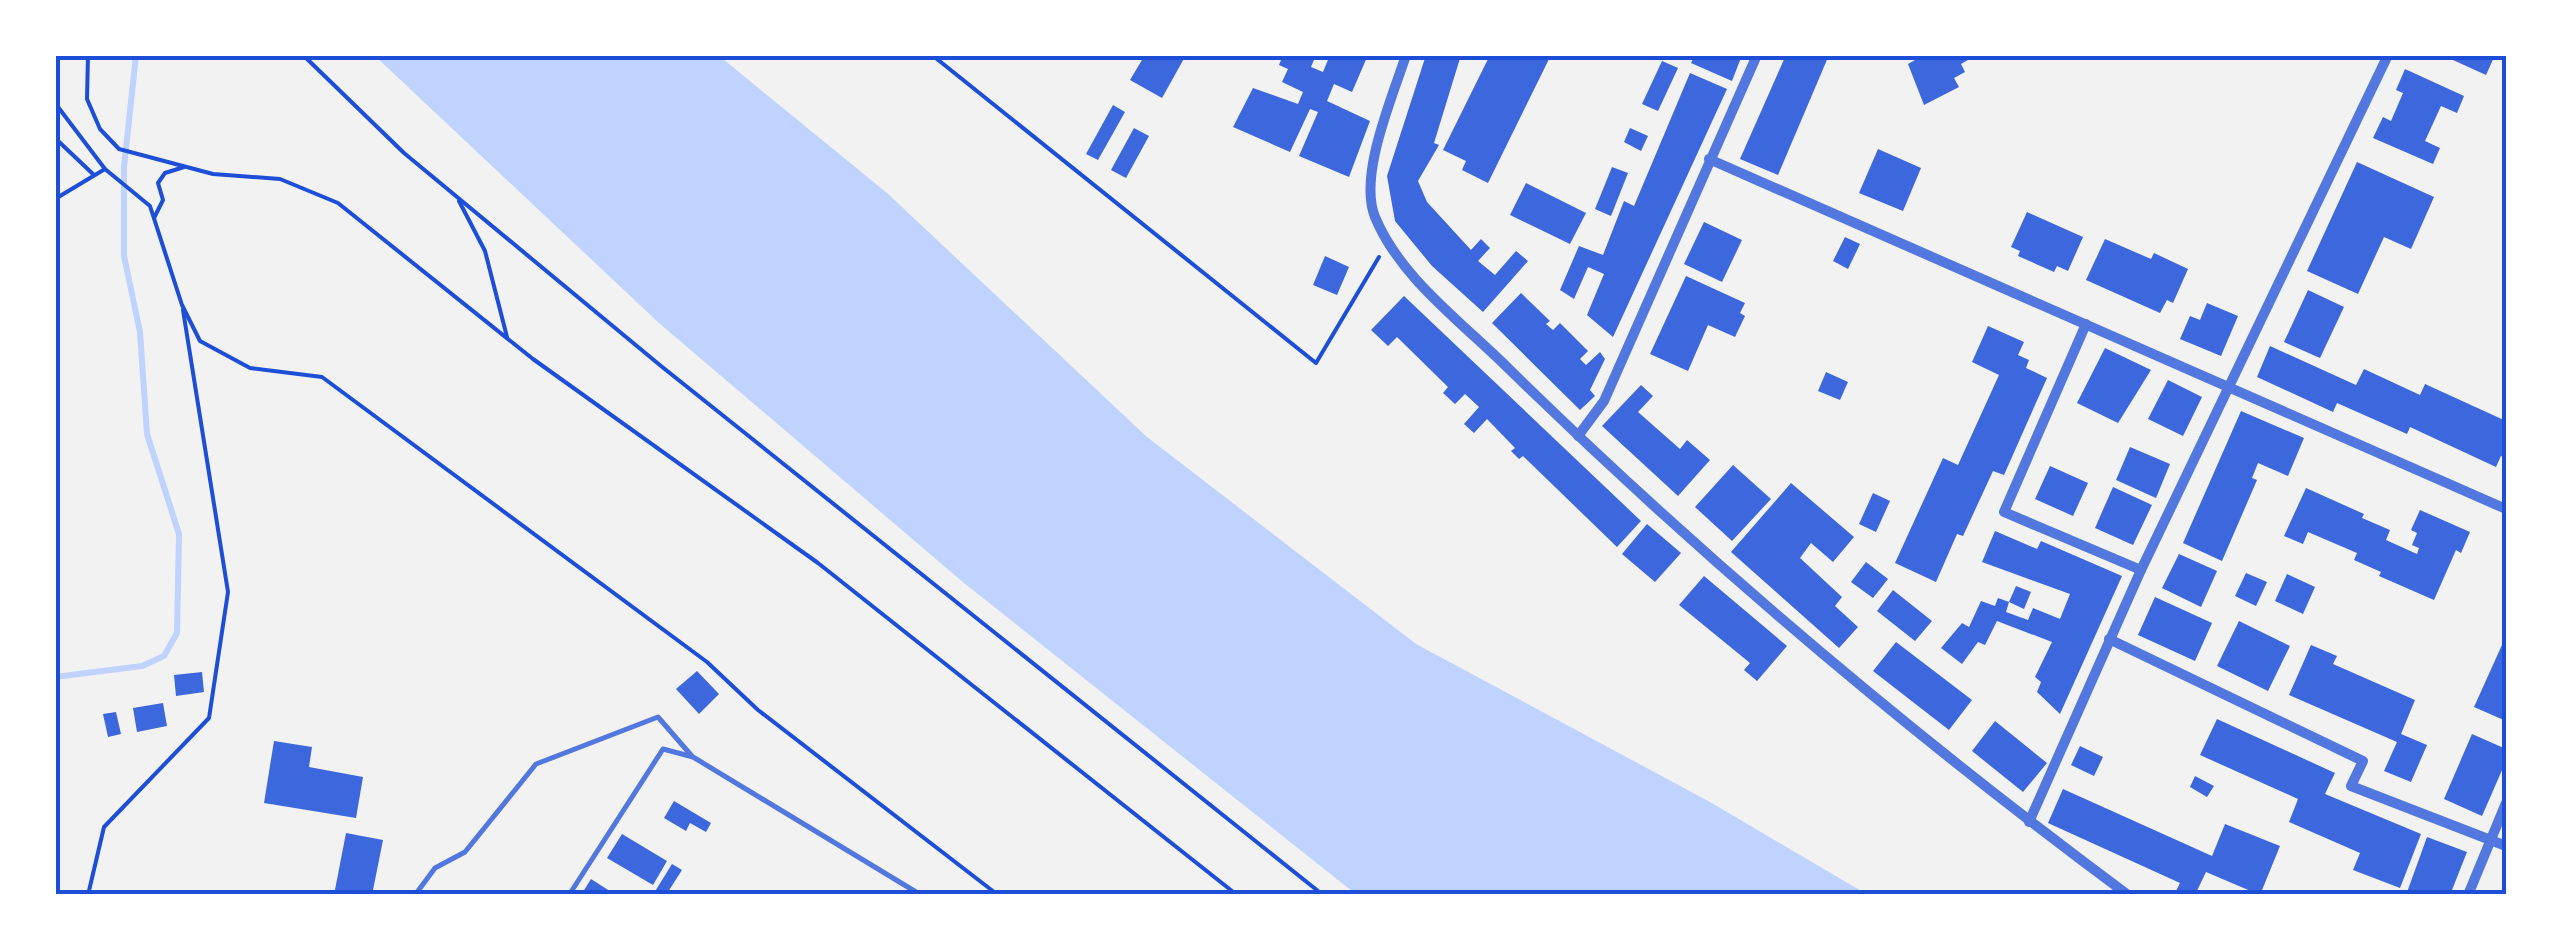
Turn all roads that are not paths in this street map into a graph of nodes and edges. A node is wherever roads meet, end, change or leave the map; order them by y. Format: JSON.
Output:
{"nodes":[{"id":1,"x":1406,"y":55,"type":"edge"},
{"id":2,"x":1756,"y":55,"type":"edge"},
{"id":3,"x":2388,"y":55,"type":"edge"},
{"id":4,"x":1709,"y":159,"type":"junction"},
{"id":5,"x":2086,"y":324,"type":"junction"},
{"id":6,"x":2227,"y":387,"type":"junction"},
{"id":7,"x":1578,"y":436,"type":"junction"},
{"id":8,"x":2506,"y":509,"type":"edge"},
{"id":9,"x":2141,"y":570,"type":"junction"},
{"id":10,"x":2108,"y":639,"type":"junction"},
{"id":11,"x":693,"y":757,"type":"junction"},
{"id":12,"x":2506,"y":804,"type":"edge"},
{"id":13,"x":2029,"y":822,"type":"junction"},
{"id":14,"x":2491,"y":839,"type":"junction"},
{"id":15,"x":2506,"y":846,"type":"edge"},
{"id":16,"x":415,"y":895,"type":"edge"},
{"id":17,"x":568,"y":895,"type":"edge"},
{"id":18,"x":921,"y":895,"type":"edge"},
{"id":19,"x":2128,"y":895,"type":"edge"},
{"id":20,"x":2468,"y":895,"type":"edge"}],
"edges":[{"from":1,"to":7,"type":"street"},
{"from":2,"to":4,"type":"street"},
{"from":3,"to":6,"type":"street"},
{"from":4,"to":5,"type":"street"},
{"from":4,"to":7,"type":"street"},
{"from":5,"to":6,"type":"street"},
{"from":5,"to":9,"type":"street"},
{"from":6,"to":8,"type":"street"},
{"from":6,"to":9,"type":"street"},
{"from":7,"to":13,"type":"street"},
{"from":9,"to":10,"type":"street"},
{"from":10,"to":13,"type":"street"},
{"from":10,"to":14,"type":"street"},
{"from":11,"to":16,"type":"lane"},
{"from":11,"to":17,"type":"lane"},
{"from":11,"to":18,"type":"lane"},
{"from":12,"to":14,"type":"street"},
{"from":13,"to":19,"type":"street"},
{"from":14,"to":15,"type":"street"},
{"from":14,"to":20,"type":"street"}]}
